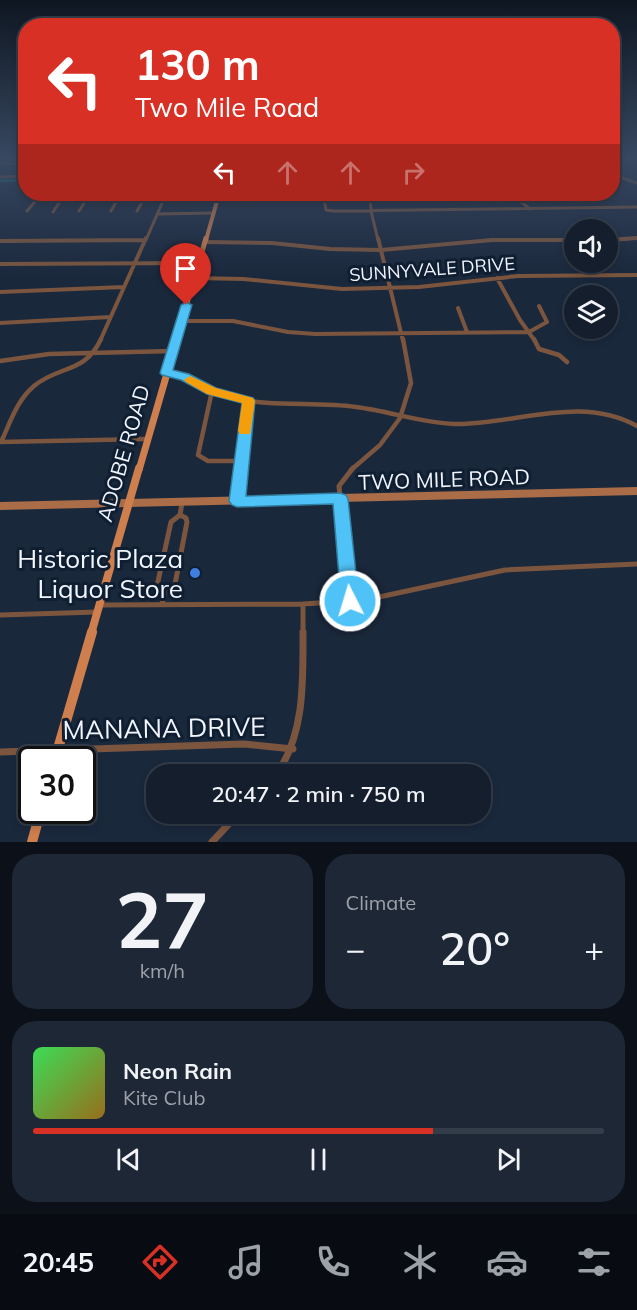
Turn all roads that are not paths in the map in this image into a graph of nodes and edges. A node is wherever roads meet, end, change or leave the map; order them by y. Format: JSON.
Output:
{"nodes":[{"id":1,"x":36,"y":201,"type":"edge"},
{"id":2,"x":60,"y":201,"type":"edge"},
{"id":3,"x":85,"y":201,"type":"edge"},
{"id":4,"x":117,"y":201,"type":"edge"},
{"id":5,"x":143,"y":201,"type":"edge"},
{"id":6,"x":163,"y":201,"type":"edge"},
{"id":7,"x":217,"y":201,"type":"edge"},
{"id":8,"x":324,"y":201,"type":"edge"},
{"id":9,"x":370,"y":201,"type":"edge"},
{"id":10,"x":520,"y":201,"type":"edge"},
{"id":11,"x":637,"y":207,"type":"edge"},
{"id":12,"x":530,"y":209,"type":"junction"},
{"id":13,"x":27,"y":211,"type":"dead end"},
{"id":14,"x":79,"y":211,"type":"dead end"},
{"id":15,"x":137,"y":211,"type":"dead end"},
{"id":16,"x":371,"y":211,"type":"junction"},
{"id":17,"x":52,"y":212,"type":"dead end"},
{"id":18,"x":111,"y":212,"type":"dead end"},
{"id":19,"x":213,"y":213,"type":"junction"},
{"id":20,"x":157,"y":214,"type":"junction"},
{"id":21,"x":637,"y":238,"type":"edge"},
{"id":22,"x":618,"y":239,"type":"edge"},
{"id":23,"x":145,"y":240,"type":"junction"},
{"id":24,"x":564,"y":240,"type":"edge"},
{"id":25,"x":0,"y":241,"type":"edge"},
{"id":26,"x":205,"y":242,"type":"junction"},
{"id":27,"x":381,"y":250,"type":"junction"},
{"id":28,"x":199,"y":263,"type":"junction"},
{"id":29,"x":0,"y":264,"type":"edge"},
{"id":30,"x":135,"y":264,"type":"junction"},
{"id":31,"x":637,"y":275,"type":"edge"},
{"id":32,"x":194,"y":278,"type":"junction"},
{"id":33,"x":497,"y":278,"type":"junction"},
{"id":34,"x":124,"y":287,"type":"junction"},
{"id":35,"x":390,"y":288,"type":"junction"},
{"id":36,"x":0,"y":292,"type":"edge"},
{"id":37,"x":540,"y":306,"type":"dead end"},
{"id":38,"x":458,"y":308,"type":"dead end"},
{"id":39,"x":110,"y":317,"type":"junction"},
{"id":40,"x":182,"y":321,"type":"junction"},
{"id":41,"x":0,"y":323,"type":"edge"},
{"id":42,"x":467,"y":332,"type":"junction"},
{"id":43,"x":529,"y":332,"type":"junction"},
{"id":44,"x":402,"y":333,"type":"junction"},
{"id":45,"x":173,"y":351,"type":"junction"},
{"id":46,"x":95,"y":352,"type":"junction"},
{"id":47,"x":0,"y":361,"type":"edge"},
{"id":48,"x":567,"y":362,"type":"dead end"},
{"id":49,"x":166,"y":373,"type":"junction"},
{"id":50,"x":212,"y":391,"type":"junction"},
{"id":51,"x":249,"y":401,"type":"junction"},
{"id":52,"x":400,"y":418,"type":"junction"},
{"id":53,"x":637,"y":426,"type":"edge"},
{"id":54,"x":147,"y":439,"type":"junction"},
{"id":55,"x":0,"y":442,"type":"edge"},
{"id":56,"x":241,"y":461,"type":"junction"},
{"id":57,"x":637,"y":491,"type":"edge"},
{"id":58,"x":340,"y":499,"type":"junction"},
{"id":59,"x":237,"y":501,"type":"junction"},
{"id":60,"x":182,"y":503,"type":"junction"},
{"id":61,"x":129,"y":504,"type":"junction"},
{"id":62,"x":0,"y":506,"type":"edge"},
{"id":63,"x":180,"y":515,"type":"junction"},
{"id":64,"x":637,"y":564,"type":"edge"},
{"id":65,"x":165,"y":592,"type":"junction"},
{"id":66,"x":350,"y":601,"type":"junction"},
{"id":67,"x":162,"y":604,"type":"junction"},
{"id":68,"x":303,"y":604,"type":"junction"},
{"id":69,"x":98,"y":608,"type":"junction"},
{"id":70,"x":0,"y":615,"type":"edge"},
{"id":71,"x":58,"y":746,"type":"edge"},
{"id":72,"x":293,"y":749,"type":"junction"},
{"id":73,"x":0,"y":752,"type":"edge"},
{"id":74,"x":96,"y":752,"type":"edge"},
{"id":75,"x":18,"y":753,"type":"edge"},
{"id":76,"x":286,"y":764,"type":"edge"},
{"id":77,"x":37,"y":824,"type":"edge"},
{"id":78,"x":229,"y":824,"type":"edge"},
{"id":79,"x":32,"y":842,"type":"edge"},
{"id":80,"x":212,"y":842,"type":"edge"}],
"edges":[{"from":1,"to":13,"type":"street"},
{"from":2,"to":17,"type":"street"},
{"from":3,"to":14,"type":"street"},
{"from":4,"to":18,"type":"street"},
{"from":5,"to":15,"type":"street"},
{"from":6,"to":20,"type":"street"},
{"from":7,"to":19,"type":"main road","name":"ADOBE ROAD"},
{"from":8,"to":16,"type":"street"},
{"from":9,"to":16,"type":"street"},
{"from":10,"to":12,"type":"street"},
{"from":11,"to":12,"type":"street"},
{"from":12,"to":16,"type":"street"},
{"from":16,"to":27,"type":"street"},
{"from":19,"to":20,"type":"street"},
{"from":19,"to":26,"type":"main road","name":"ADOBE ROAD"},
{"from":20,"to":23,"type":"street"},
{"from":21,"to":22,"type":"street"},
{"from":23,"to":25,"type":"street"},
{"from":23,"to":30,"type":"street"},
{"from":24,"to":27,"type":"street"},
{"from":26,"to":27,"type":"street"},
{"from":26,"to":28,"type":"main road","name":"ADOBE ROAD"},
{"from":27,"to":35,"type":"street"},
{"from":28,"to":30,"type":"street"},
{"from":28,"to":32,"type":"main road","name":"ADOBE ROAD"},
{"from":29,"to":30,"type":"street"},
{"from":30,"to":34,"type":"street"},
{"from":31,"to":33,"type":"street","name":"SUNNYVALE DRIVE"},
{"from":32,"to":35,"type":"street","name":"SUNNYVALE DRIVE"},
{"from":32,"to":40,"type":"main road","name":"ADOBE ROAD"},
{"from":33,"to":35,"type":"street","name":"SUNNYVALE DRIVE"},
{"from":33,"to":43,"type":"street"},
{"from":34,"to":36,"type":"street"},
{"from":34,"to":39,"type":"street"},
{"from":35,"to":44,"type":"street"},
{"from":37,"to":43,"type":"street"},
{"from":38,"to":42,"type":"street"},
{"from":39,"to":41,"type":"street"},
{"from":39,"to":46,"type":"street"},
{"from":40,"to":44,"type":"street"},
{"from":40,"to":45,"type":"main road","name":"ADOBE ROAD"},
{"from":42,"to":43,"type":"street"},
{"from":42,"to":44,"type":"street"},
{"from":43,"to":48,"type":"street"},
{"from":44,"to":52,"type":"street"},
{"from":45,"to":46,"type":"street"},
{"from":45,"to":49,"type":"main road","name":"ADOBE ROAD"},
{"from":46,"to":47,"type":"street"},
{"from":46,"to":55,"type":"street"},
{"from":49,"to":50,"type":"street"},
{"from":49,"to":54,"type":"main road","name":"ADOBE ROAD"},
{"from":50,"to":51,"type":"street"},
{"from":50,"to":56,"type":"street"},
{"from":51,"to":52,"type":"street"},
{"from":51,"to":56,"type":"street"},
{"from":52,"to":53,"type":"street"},
{"from":52,"to":58,"type":"street"},
{"from":54,"to":55,"type":"street"},
{"from":54,"to":61,"type":"main road","name":"ADOBE ROAD"},
{"from":56,"to":59,"type":"street"},
{"from":57,"to":58,"type":"main road","name":"TWO MILE ROAD"},
{"from":58,"to":59,"type":"main road","name":"TWO MILE ROAD"},
{"from":58,"to":66,"type":"street"},
{"from":59,"to":60,"type":"main road","name":"TWO MILE ROAD"},
{"from":60,"to":61,"type":"main road","name":"TWO MILE ROAD"},
{"from":60,"to":63,"type":"street"},
{"from":61,"to":62,"type":"main road","name":"TWO MILE ROAD"},
{"from":61,"to":69,"type":"main road","name":"ADOBE ROAD"},
{"from":63,"to":65,"type":"street"},
{"from":63,"to":65,"type":"street"},
{"from":64,"to":66,"type":"street"},
{"from":65,"to":67,"type":"street"},
{"from":66,"to":68,"type":"street"},
{"from":67,"to":68,"type":"street"},
{"from":67,"to":69,"type":"street"},
{"from":68,"to":72,"type":"street"},
{"from":69,"to":70,"type":"street"},
{"from":69,"to":71,"type":"main road","name":"ADOBE ROAD"},
{"from":72,"to":74,"type":"street","name":"MANANA DRIVE"},
{"from":72,"to":76,"type":"street"},
{"from":73,"to":75,"type":"street","name":"MANANA DRIVE"},
{"from":77,"to":79,"type":"main road"},
{"from":78,"to":80,"type":"street"}]}
